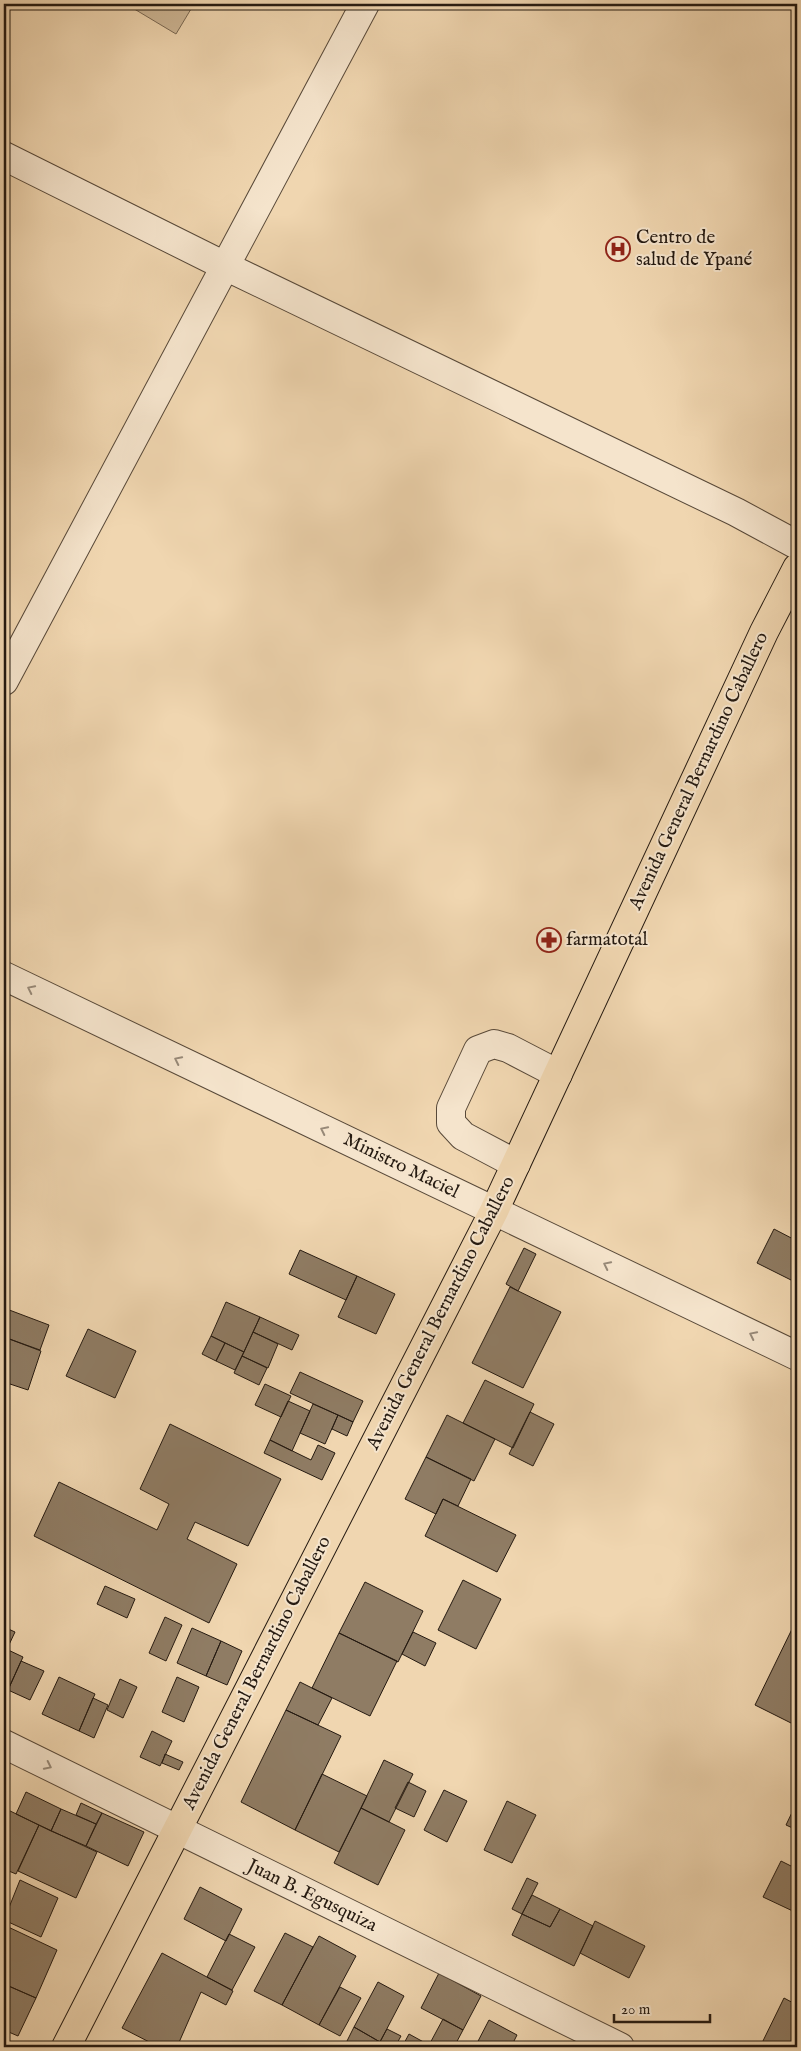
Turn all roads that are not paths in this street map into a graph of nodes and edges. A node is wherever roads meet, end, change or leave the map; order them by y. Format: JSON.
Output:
{"nodes":[{"id":1,"x":365,"y":4,"type":"edge"},
{"id":2,"x":4,"y":156,"type":"edge"},
{"id":3,"x":225,"y":266,"type":"junction"},
{"id":4,"x":797,"y":545,"type":"edge"},
{"id":5,"x":797,"y":568,"type":"edge"},
{"id":6,"x":4,"y":681,"type":"edge"},
{"id":7,"x":4,"y":976,"type":"edge"},
{"id":8,"x":558,"y":1074,"type":"junction"},
{"id":9,"x":516,"y":1164,"type":"junction"},
{"id":10,"x":494,"y":1211,"type":"junction"},
{"id":11,"x":797,"y":1356,"type":"edge"},
{"id":12,"x":4,"y":1744,"type":"edge"},
{"id":13,"x":178,"y":1829,"type":"junction"},
{"id":14,"x":66,"y":2047,"type":"edge"},
{"id":15,"x":620,"y":2047,"type":"edge"}],
"edges":[{"from":1,"to":3,"type":"street"},
{"from":2,"to":3,"type":"street"},
{"from":3,"to":4,"type":"street"},
{"from":3,"to":6,"type":"street"},
{"from":5,"to":8,"type":"main road","name":"Avenida General Bernardino Caballero"},
{"from":10,"to":7,"type":"street","name":"Ministro Maciel","one_way":true},
{"from":8,"to":9,"type":"main road","name":"Avenida General Bernardino Caballero"},
{"from":8,"to":9,"type":"street"},
{"from":9,"to":10,"type":"main road","name":"Avenida General Bernardino Caballero"},
{"from":11,"to":10,"type":"street","name":"Ministro Maciel","one_way":true},
{"from":10,"to":13,"type":"main road","name":"Avenida General Bernardino Caballero"},
{"from":12,"to":13,"type":"street","name":"Juan B. Egusquiza","one_way":true},
{"from":13,"to":14,"type":"main road","name":"Avenida General Bernardino Caballero"},
{"from":13,"to":15,"type":"street","name":"Juan B. Egusquiza"}]}
